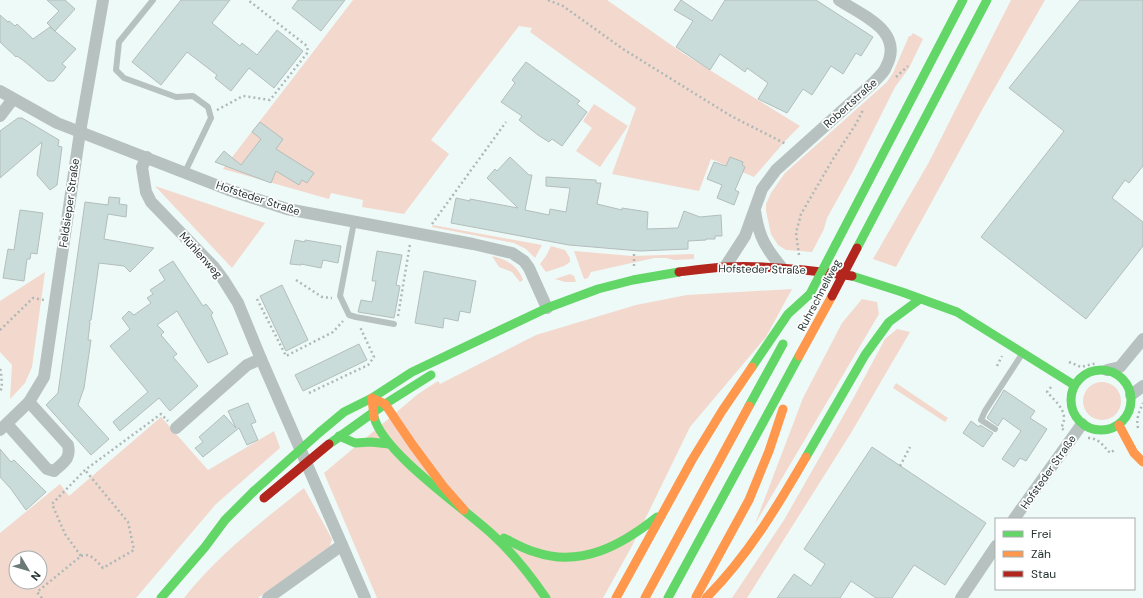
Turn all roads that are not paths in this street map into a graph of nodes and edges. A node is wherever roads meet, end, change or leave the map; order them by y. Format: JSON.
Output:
{"nodes":[{"id":1,"x":103,"y":0,"type":"edge"},
{"id":2,"x":153,"y":0,"type":"edge"},
{"id":3,"x":839,"y":0,"type":"edge"},
{"id":4,"x":963,"y":0,"type":"edge"},
{"id":5,"x":987,"y":0,"type":"edge"},
{"id":6,"x":0,"y":91,"type":"edge"},
{"id":7,"x":13,"y":99,"type":"junction"},
{"id":8,"x":0,"y":116,"type":"edge"},
{"id":9,"x":80,"y":132,"type":"junction"},
{"id":10,"x":147,"y":157,"type":"junction"},
{"id":11,"x":185,"y":172,"type":"junction"},
{"id":12,"x":754,"y":209,"type":"junction"},
{"id":13,"x":354,"y":222,"type":"junction"},
{"id":14,"x":725,"y":268,"type":"junction"},
{"id":15,"x":782,"y":268,"type":"junction"},
{"id":16,"x":810,"y":294,"type":"junction"},
{"id":17,"x":920,"y":299,"type":"junction"},
{"id":18,"x":547,"y":308,"type":"junction"},
{"id":19,"x":821,"y":316,"type":"junction"},
{"id":20,"x":795,"y":321,"type":"dead end"},
{"id":21,"x":394,"y":324,"type":"road end"},
{"id":22,"x":788,"y":335,"type":"dead end"},
{"id":23,"x":1143,"y":339,"type":"edge"},
{"id":24,"x":475,"y":341,"type":"junction"},
{"id":25,"x":1023,"y":352,"type":"junction"},
{"id":26,"x":261,"y":359,"type":"junction"},
{"id":27,"x":1107,"y":370,"type":"junction"},
{"id":28,"x":1074,"y":385,"type":"junction"},
{"id":29,"x":1143,"y":386,"type":"edge"},
{"id":30,"x":1131,"y":395,"type":"junction"},
{"id":31,"x":372,"y":398,"type":"junction"},
{"id":32,"x":29,"y":402,"type":"junction"},
{"id":33,"x":385,"y":404,"type":"junction"},
{"id":34,"x":372,"y":413,"type":"junction"},
{"id":35,"x":1082,"y":424,"type":"junction"},
{"id":36,"x":1119,"y":425,"type":"junction"},
{"id":37,"x":3,"y":427,"type":"edge"},
{"id":38,"x":176,"y":428,"type":"road end"},
{"id":39,"x":995,"y":429,"type":"dead end"},
{"id":40,"x":340,"y":436,"type":"junction"},
{"id":41,"x":389,"y":444,"type":"junction"},
{"id":42,"x":1143,"y":462,"type":"edge"},
{"id":43,"x":261,"y":500,"type":"dead end"},
{"id":44,"x":464,"y":510,"type":"junction"},
{"id":45,"x":663,"y":513,"type":"junction"},
{"id":46,"x":1015,"y":518,"type":"edge"},
{"id":47,"x":232,"y":526,"type":"dead end"},
{"id":48,"x":484,"y":527,"type":"junction"},
{"id":49,"x":342,"y":545,"type":"junction"},
{"id":50,"x":205,"y":547,"type":"junction"},
{"id":51,"x":995,"y":547,"type":"edge"},
{"id":52,"x":161,"y":598,"type":"edge"},
{"id":53,"x":268,"y":598,"type":"edge"},
{"id":54,"x":365,"y":598,"type":"edge"},
{"id":55,"x":546,"y":598,"type":"edge"},
{"id":56,"x":616,"y":598,"type":"edge"},
{"id":57,"x":645,"y":598,"type":"edge"},
{"id":58,"x":668,"y":598,"type":"edge"},
{"id":59,"x":696,"y":598,"type":"edge"},
{"id":60,"x":706,"y":598,"type":"edge"},
{"id":61,"x":961,"y":598,"type":"edge"}],
"edges":[{"from":1,"to":9,"type":"street","name":"Feldsieper Straße"},
{"from":2,"to":11,"type":"lane"},
{"from":3,"to":12,"type":"street","name":"Robertstraße"},
{"from":4,"to":16,"type":"main road","name":"Ruhrschnellweg","bridge":true},
{"from":5,"to":19,"type":"main road","name":"Ruhrschnellweg","bridge":true},
{"from":6,"to":7,"type":"street","name":"Hofsteder Straße"},
{"from":7,"to":8,"type":"street"},
{"from":7,"to":9,"type":"street","name":"Hofsteder Straße"},
{"from":9,"to":10,"type":"street","name":"Hofsteder Straße"},
{"from":9,"to":32,"type":"street","name":"Feldsieper Straße"},
{"from":10,"to":11,"type":"street","name":"Hofsteder Straße"},
{"from":10,"to":26,"type":"street","name":"Mühlenweg"},
{"from":11,"to":13,"type":"street","name":"Hofsteder Straße"},
{"from":12,"to":14,"type":"street","name":"Robertstraße"},
{"from":12,"to":15,"type":"street"},
{"from":13,"to":18,"type":"street","name":"Hofsteder Straße"},
{"from":13,"to":21,"type":"lane"},
{"from":14,"to":15,"type":"main road","name":"Hofsteder Straße"},
{"from":14,"to":18,"type":"main road","name":"Hofsteder Straße"},
{"from":15,"to":17,"type":"main road","name":"Hofsteder Straße"},
{"from":16,"to":20,"type":"main road","name":"Ruhrschnellweg"},
{"from":16,"to":45,"type":"main road"},
{"from":17,"to":25,"type":"main road","name":"Hofsteder Straße"},
{"from":17,"to":60,"type":"main road"},
{"from":18,"to":24,"type":"main road","name":"Hofsteder Straße"},
{"from":19,"to":58,"type":"main road","name":"Ruhrschnellweg"},
{"from":19,"to":59,"type":"main road"},
{"from":22,"to":57,"type":"main road","name":"Ruhrschnellweg"},
{"from":23,"to":27,"type":"street"},
{"from":24,"to":31,"type":"main road","name":"Hofsteder Straße"},
{"from":24,"to":33,"type":"main road","name":"Hofsteder Straße"},
{"from":25,"to":28,"type":"main road","name":"Hofsteder Straße"},
{"from":25,"to":39,"type":"lane"},
{"from":26,"to":38,"type":"street"},
{"from":26,"to":49,"type":"street","name":"Mühlenweg"},
{"from":27,"to":28,"type":"main road"},
{"from":27,"to":30,"type":"main road"},
{"from":28,"to":35,"type":"main road","name":"Hofsteder Straße"},
{"from":29,"to":30,"type":"street"},
{"from":30,"to":36,"type":"main road"},
{"from":31,"to":33,"type":"main road"},
{"from":31,"to":34,"type":"main road"},
{"from":31,"to":50,"type":"main road","name":"Hofsteder Straße","bridge":true},
{"from":32,"to":37,"type":"street","name":"Feldsieper Straße"},
{"from":32,"to":37,"type":"street","name":"Feldsieper Straße"},
{"from":33,"to":34,"type":"main road","name":"Hofsteder Straße"},
{"from":33,"to":44,"type":"main road"},
{"from":34,"to":40,"type":"main road","name":"Hofsteder Straße"},
{"from":34,"to":41,"type":"main road"},
{"from":35,"to":36,"type":"main road","name":"Hofsteder Straße"},
{"from":35,"to":46,"type":"street","name":"Hofsteder Straße"},
{"from":36,"to":42,"type":"main road"},
{"from":40,"to":41,"type":"main road"},
{"from":40,"to":43,"type":"main road","name":"Hofsteder Straße","bridge":true},
{"from":41,"to":44,"type":"main road"},
{"from":44,"to":48,"type":"main road"},
{"from":45,"to":48,"type":"main road"},
{"from":45,"to":56,"type":"main road"},
{"from":47,"to":50,"type":"main road","name":"Hofsteder Straße"},
{"from":48,"to":55,"type":"main road"},
{"from":49,"to":53,"type":"street"},
{"from":49,"to":54,"type":"street","name":"Mühlenweg"},
{"from":50,"to":52,"type":"main road","name":"Hofsteder Straße"},
{"from":51,"to":61,"type":"street"}]}
